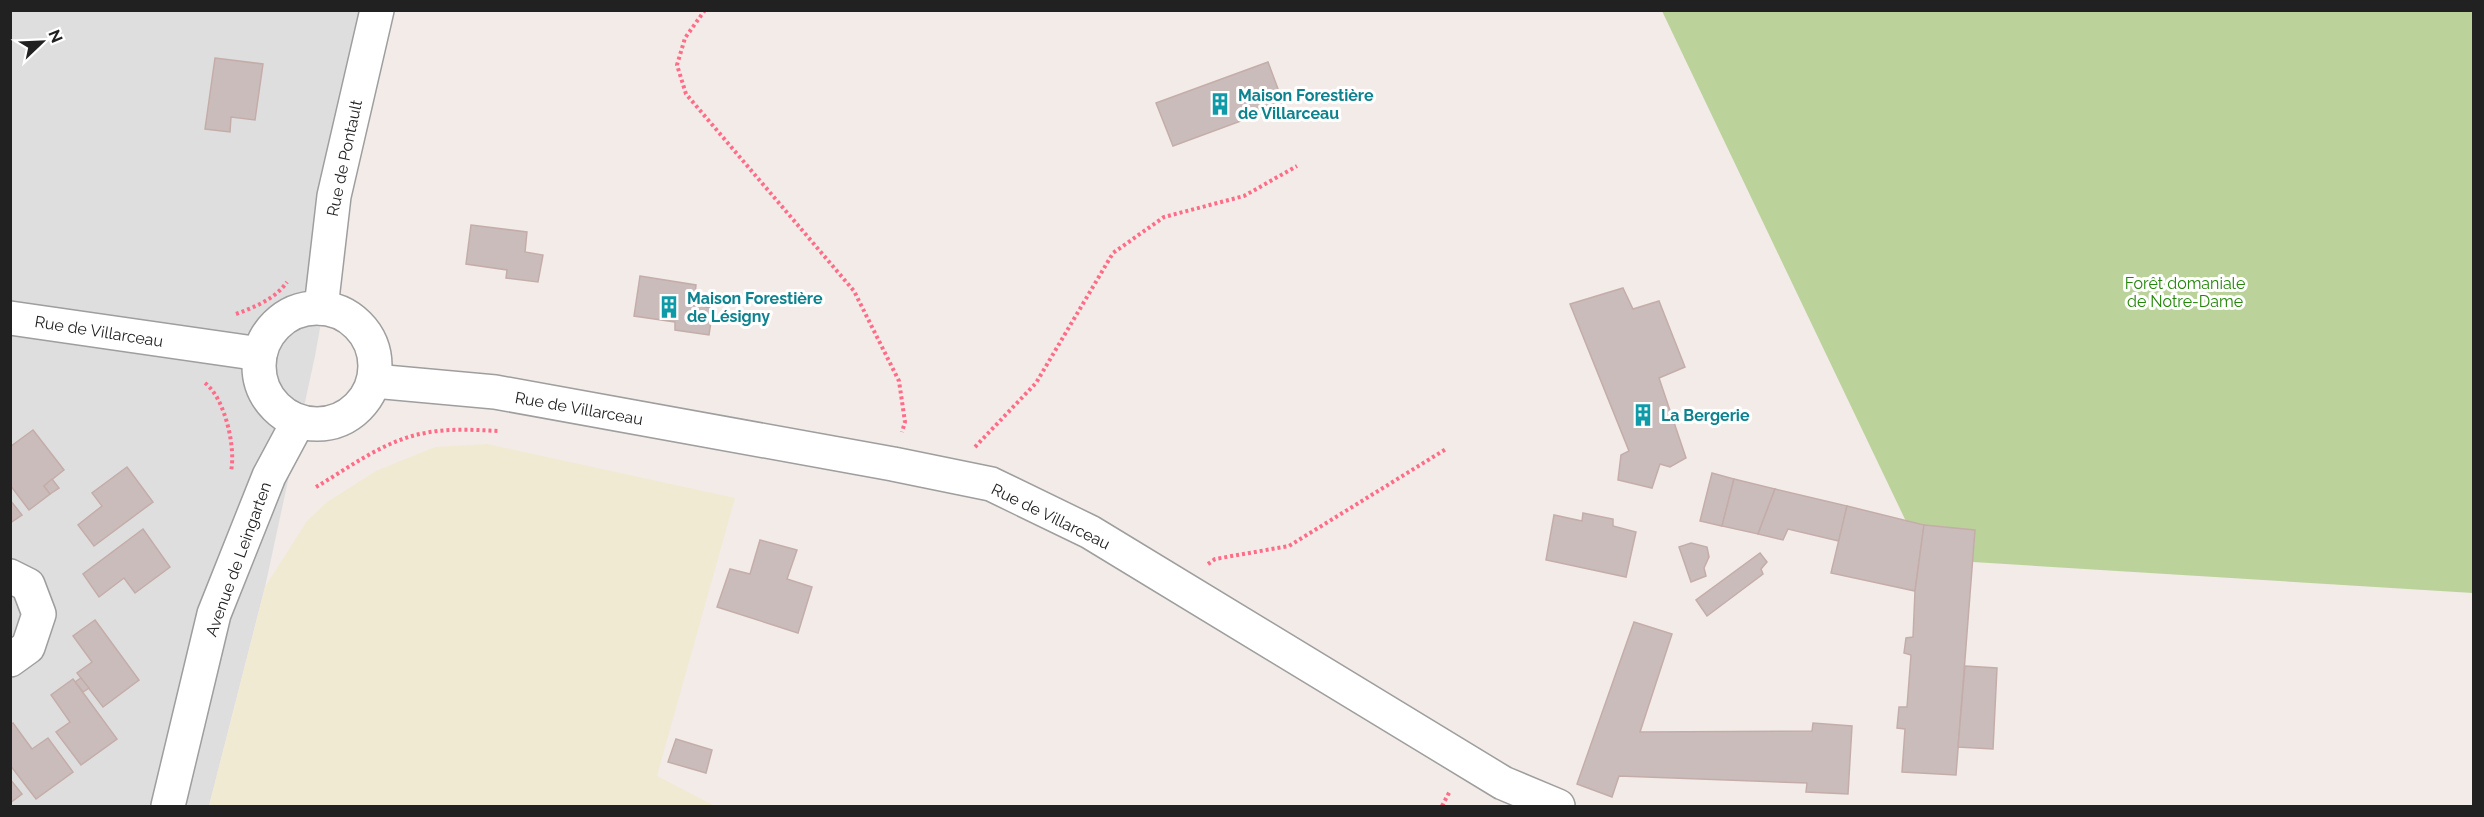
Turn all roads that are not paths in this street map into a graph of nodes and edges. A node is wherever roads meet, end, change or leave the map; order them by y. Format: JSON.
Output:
{"nodes":[{"id":1,"x":377,"y":10,"type":"edge"},
{"id":2,"x":321,"y":308,"type":"junction"},
{"id":3,"x":10,"y":318,"type":"edge"},
{"id":4,"x":260,"y":354,"type":"junction"},
{"id":5,"x":374,"y":381,"type":"junction"},
{"id":6,"x":298,"y":422,"type":"junction"},
{"id":7,"x":10,"y":576,"type":"edge"},
{"id":8,"x":10,"y":660,"type":"edge"},
{"id":9,"x":168,"y":807,"type":"edge"},
{"id":10,"x":1558,"y":807,"type":"edge"}],
"edges":[{"from":1,"to":2,"type":"street","name":"Rue de Pontault"},
{"from":2,"to":4,"type":"street"},
{"from":2,"to":5,"type":"street"},
{"from":3,"to":4,"type":"street","name":"Rue de Villarceau"},
{"from":4,"to":6,"type":"street"},
{"from":5,"to":6,"type":"street"},
{"from":5,"to":10,"type":"street","name":"Rue de Villarceau"},
{"from":6,"to":9,"type":"street","name":"Avenue de Leingarten"},
{"from":7,"to":8,"type":"street"}]}
